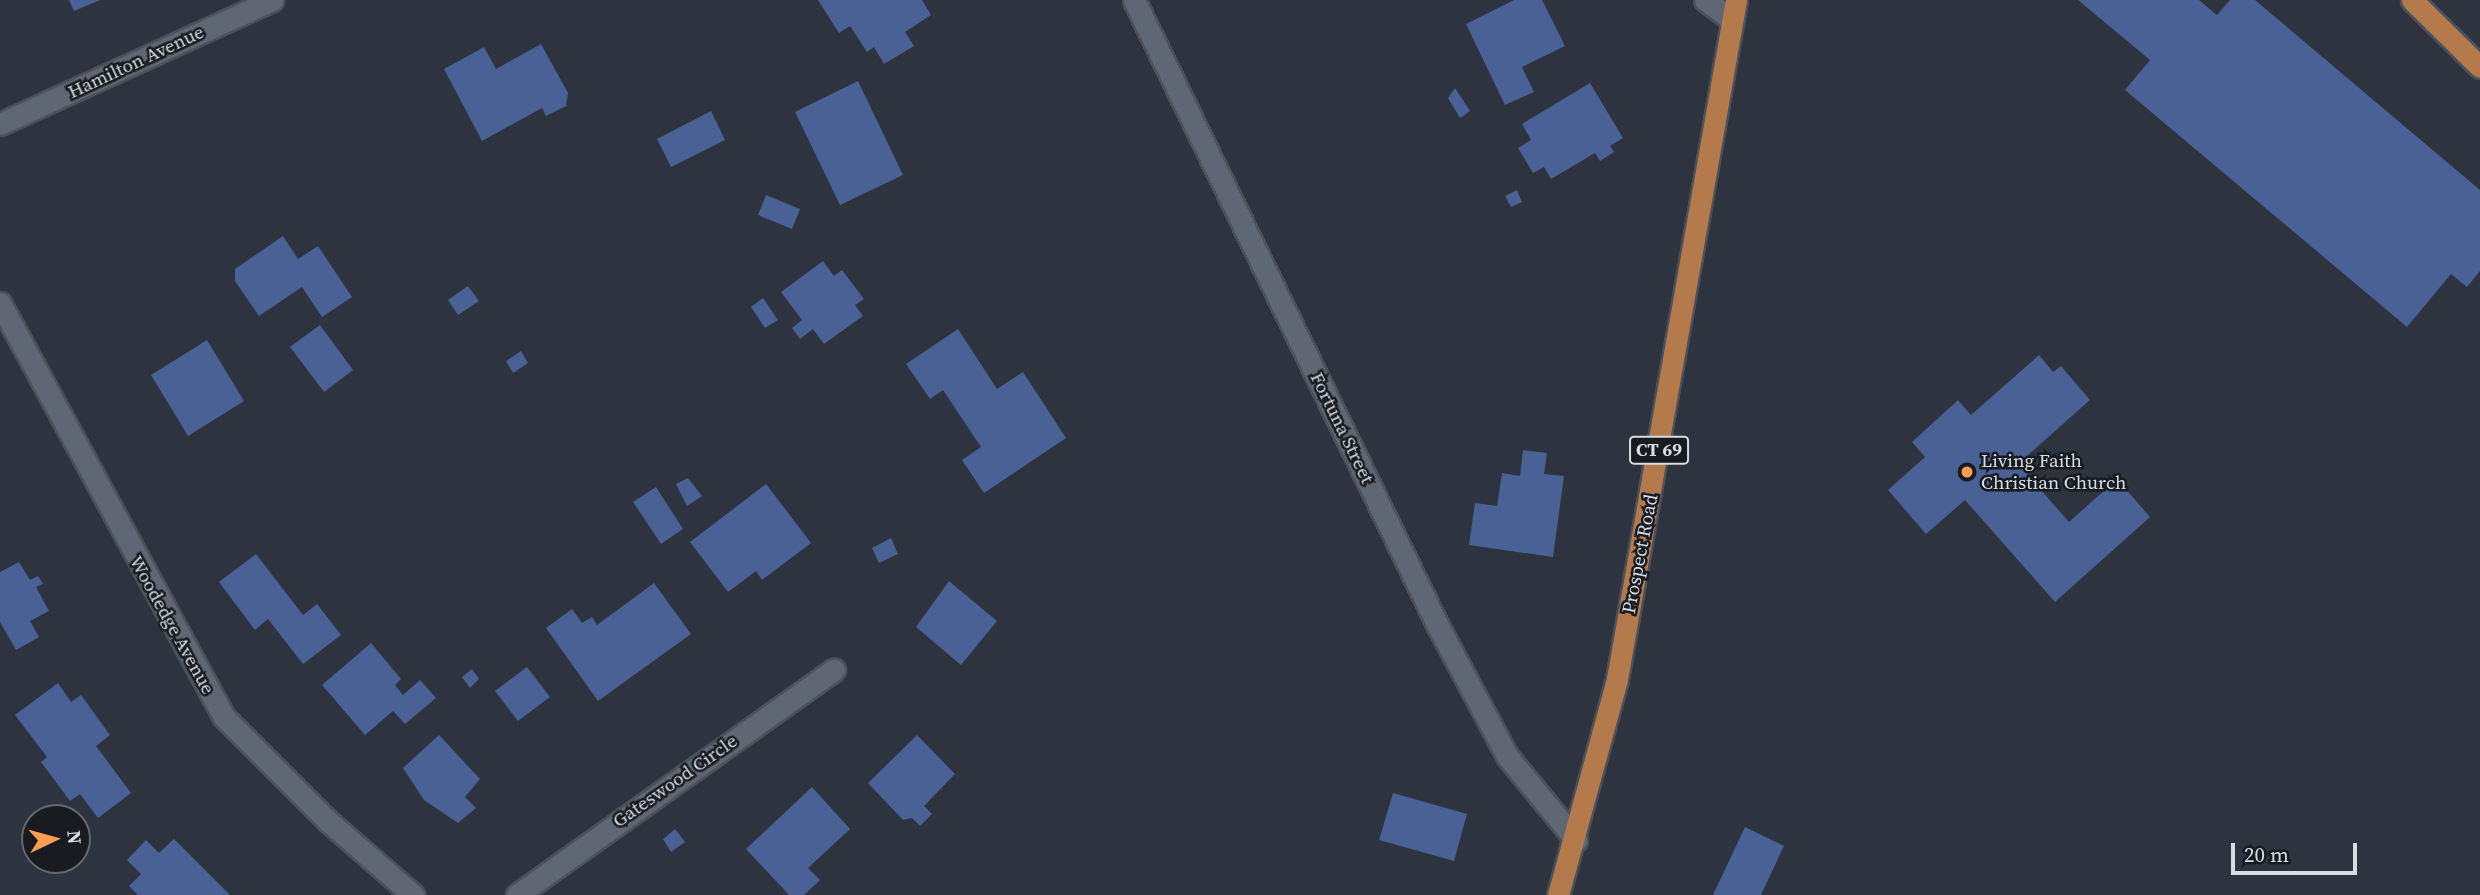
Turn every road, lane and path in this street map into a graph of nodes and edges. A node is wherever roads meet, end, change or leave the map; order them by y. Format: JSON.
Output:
{"nodes":[{"id":1,"x":272,"y":0,"type":"edge"},
{"id":2,"x":1134,"y":0,"type":"edge"},
{"id":3,"x":1705,"y":0,"type":"edge"},
{"id":4,"x":2412,"y":0,"type":"edge"},
{"id":5,"x":1735,"y":10,"type":"edge"},
{"id":6,"x":2480,"y":67,"type":"edge"},
{"id":7,"x":0,"y":124,"type":"edge"},
{"id":8,"x":0,"y":303,"type":"edge"},
{"id":9,"x":834,"y":670,"type":"dead end"},
{"id":10,"x":1576,"y":840,"type":"junction"},
{"id":11,"x":412,"y":895,"type":"edge"},
{"id":12,"x":517,"y":895,"type":"edge"},
{"id":13,"x":1558,"y":895,"type":"edge"}],
"edges":[{"from":1,"to":7,"type":"street","name":"Hamilton Avenue"},
{"from":2,"to":10,"type":"street","name":"Fortuna Street"},
{"from":3,"to":5,"type":"street"},
{"from":4,"to":6,"type":"main road"},
{"from":5,"to":10,"type":"main road","name":"Prospect Road","number":"CT 69"},
{"from":8,"to":11,"type":"street","name":"Woodedge Avenue"},
{"from":9,"to":12,"type":"street","name":"Gateswood Circle"},
{"from":10,"to":13,"type":"main road","name":"Prospect Road","number":"CT 69"}]}
